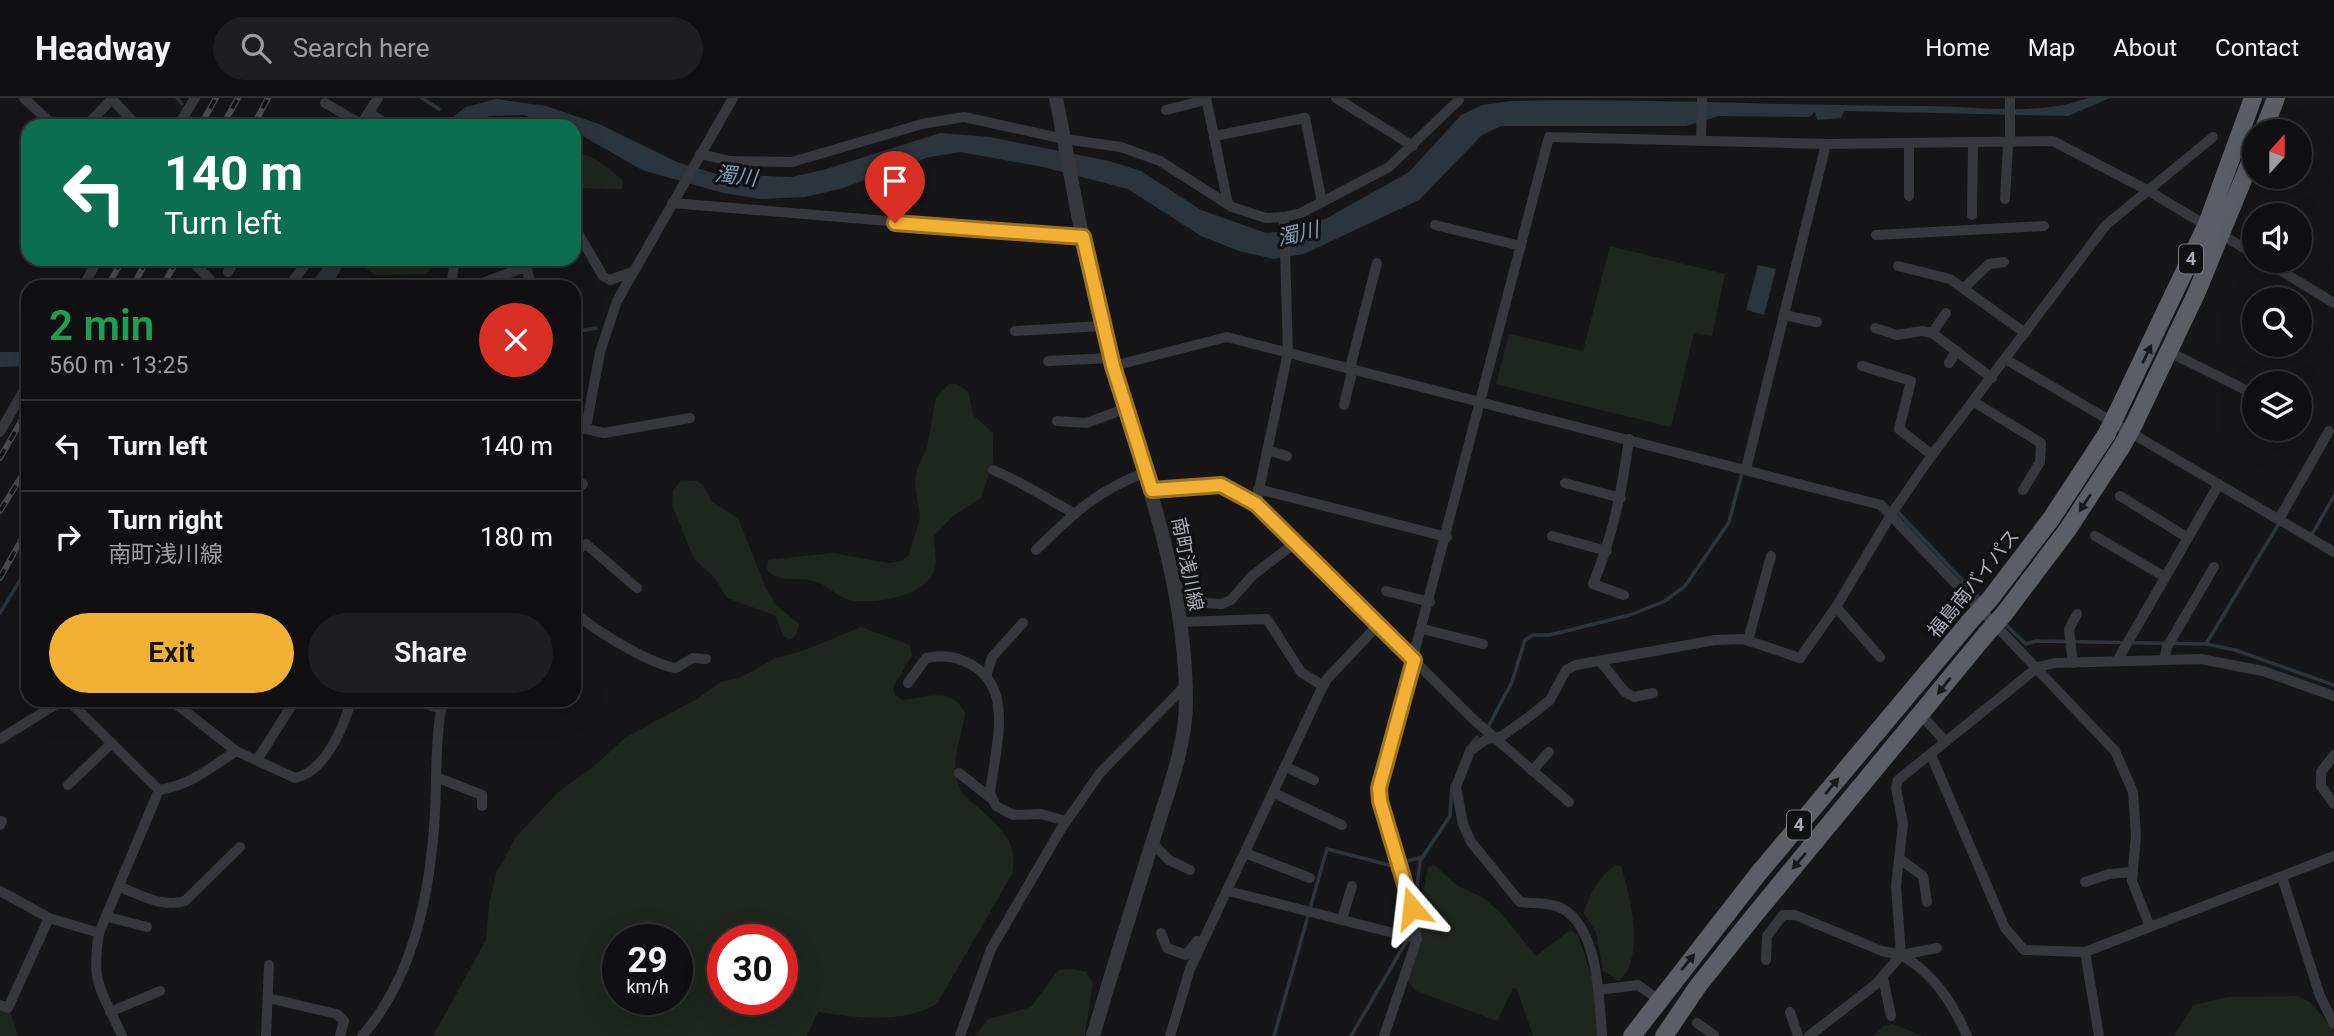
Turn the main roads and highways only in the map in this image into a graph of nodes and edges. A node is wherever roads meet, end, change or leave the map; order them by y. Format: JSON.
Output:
{"nodes":[{"id":1,"x":2253,"y":98,"type":"edge"},
{"id":2,"x":2276,"y":98,"type":"edge"},
{"id":3,"x":2268,"y":119,"type":"edge"},
{"id":4,"x":2242,"y":176,"type":"edge"},
{"id":5,"x":2214,"y":229,"type":"junction"},
{"id":6,"x":1632,"y":1036,"type":"edge"},
{"id":7,"x":1664,"y":1036,"type":"edge"}],
"edges":[{"from":1,"to":5,"type":"highway","name":"福島南バイパス","number":"4"},
{"from":2,"to":3,"type":"highway"},
{"from":4,"to":5,"type":"highway","name":"福島南バイパス","number":"4"},
{"from":6,"to":5,"type":"highway","name":"福島南バイパス","number":"4","one_way":true,"bridge":true},
{"from":5,"to":7,"type":"highway","name":"福島南バイパス","number":"4","one_way":true,"bridge":true}]}
